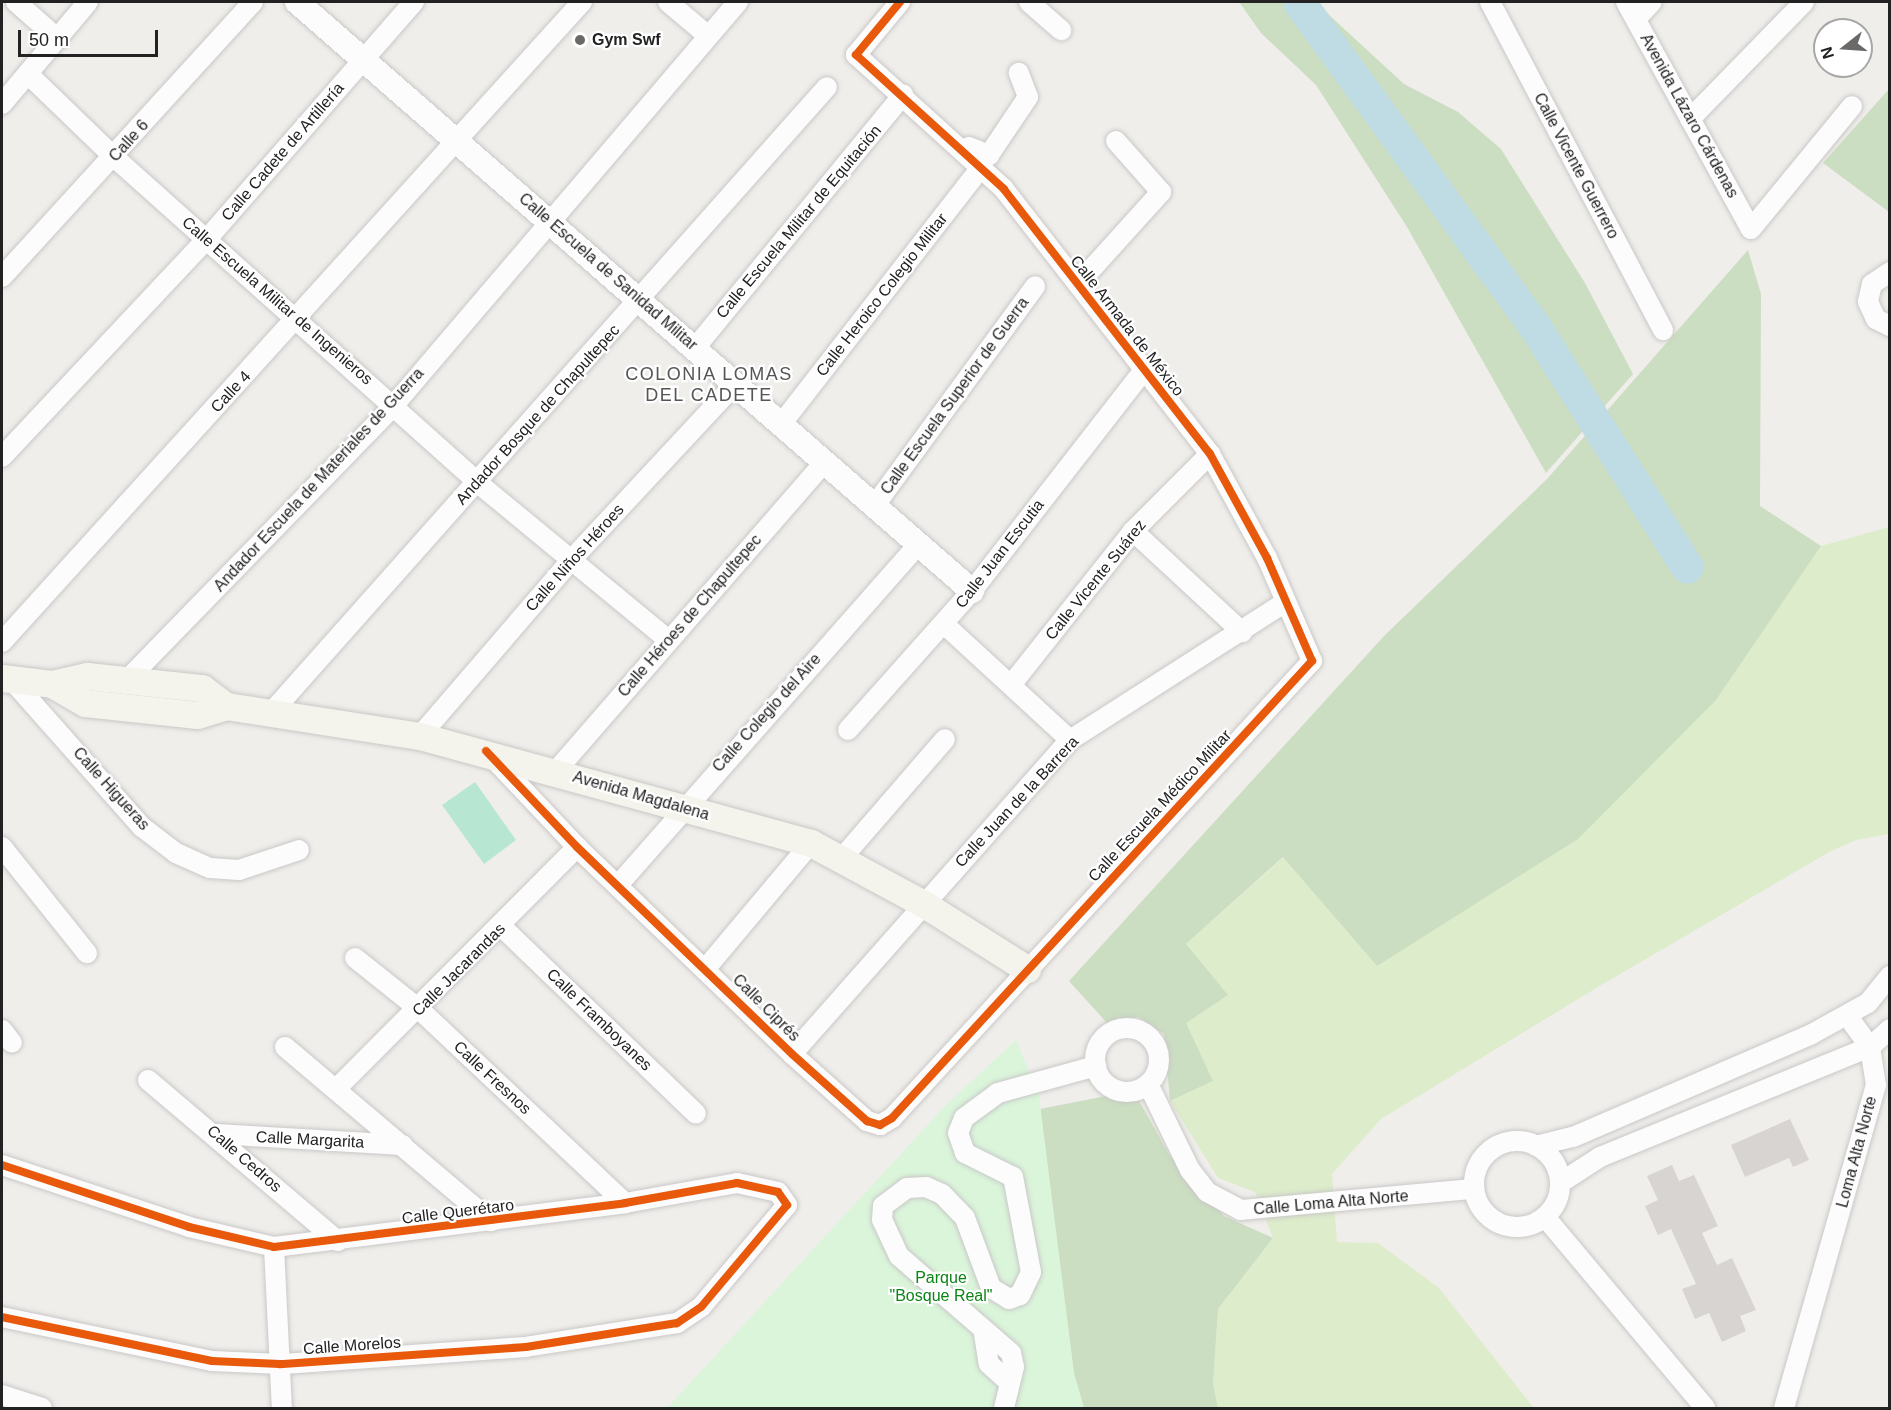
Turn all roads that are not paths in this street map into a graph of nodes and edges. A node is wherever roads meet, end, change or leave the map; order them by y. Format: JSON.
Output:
{"nodes":[{"id":1,"x":16,"y":2,"type":"edge"},
{"id":2,"x":88,"y":2,"type":"edge"},
{"id":3,"x":253,"y":2,"type":"edge"},
{"id":4,"x":297,"y":2,"type":"edge"},
{"id":5,"x":414,"y":2,"type":"edge"},
{"id":6,"x":582,"y":2,"type":"edge"},
{"id":7,"x":668,"y":2,"type":"edge"},
{"id":8,"x":738,"y":2,"type":"edge"},
{"id":9,"x":900,"y":2,"type":"edge"},
{"id":10,"x":1029,"y":2,"type":"edge"},
{"id":11,"x":1490,"y":2,"type":"edge"},
{"id":12,"x":1652,"y":2,"type":"edge"},
{"id":13,"x":1804,"y":2,"type":"edge"},
{"id":14,"x":1631,"y":10,"type":"edge"},
{"id":15,"x":1061,"y":30,"type":"dead end"},
{"id":16,"x":707,"y":35,"type":"junction"},
{"id":17,"x":58,"y":39,"type":"junction"},
{"id":18,"x":364,"y":60,"type":"junction"},
{"id":19,"x":1019,"y":73,"type":"dead end"},
{"id":20,"x":28,"y":74,"type":"junction"},
{"id":21,"x":828,"y":87,"type":"dead end"},
{"id":22,"x":903,"y":95,"type":"junction"},
{"id":23,"x":2,"y":104,"type":"edge"},
{"id":24,"x":1852,"y":106,"type":"dead end"},
{"id":25,"x":1690,"y":119,"type":"junction"},
{"id":26,"x":460,"y":141,"type":"junction"},
{"id":27,"x":1116,"y":141,"type":"dead end"},
{"id":28,"x":964,"y":152,"type":"junction"},
{"id":29,"x":114,"y":157,"type":"junction"},
{"id":30,"x":981,"y":167,"type":"junction"},
{"id":31,"x":550,"y":221,"type":"junction"},
{"id":32,"x":207,"y":239,"type":"junction"},
{"id":33,"x":1890,"y":272,"type":"edge"},
{"id":34,"x":2,"y":277,"type":"edge"},
{"id":35,"x":1078,"y":284,"type":"junction"},
{"id":36,"x":1035,"y":286,"type":"dead end"},
{"id":37,"x":639,"y":302,"type":"junction"},
{"id":38,"x":298,"y":319,"type":"junction"},
{"id":39,"x":1890,"y":326,"type":"edge"},
{"id":40,"x":1663,"y":330,"type":"dead end"},
{"id":41,"x":695,"y":348,"type":"junction"},
{"id":42,"x":1151,"y":365,"type":"junction"},
{"id":43,"x":735,"y":384,"type":"junction"},
{"id":44,"x":394,"y":405,"type":"junction"},
{"id":45,"x":782,"y":423,"type":"junction"},
{"id":46,"x":1210,"y":454,"type":"junction"},
{"id":47,"x":2,"y":457,"type":"edge"},
{"id":48,"x":825,"y":462,"type":"junction"},
{"id":49,"x":478,"y":483,"type":"junction"},
{"id":50,"x":875,"y":505,"type":"junction"},
{"id":51,"x":1133,"y":531,"type":"junction"},
{"id":52,"x":919,"y":544,"type":"junction"},
{"id":53,"x":573,"y":558,"type":"junction"},
{"id":54,"x":972,"y":591,"type":"junction"},
{"id":55,"x":1286,"y":602,"type":"junction"},
{"id":56,"x":944,"y":624,"type":"junction"},
{"id":57,"x":1242,"y":632,"type":"junction"},
{"id":58,"x":667,"y":639,"type":"junction"},
{"id":59,"x":2,"y":642,"type":"edge"},
{"id":60,"x":1312,"y":661,"type":"joint"},
{"id":61,"x":6,"y":678,"type":"edge"},
{"id":62,"x":127,"y":680,"type":"junction"},
{"id":63,"x":52,"y":684,"type":"junction"},
{"id":64,"x":1011,"y":685,"type":"junction"},
{"id":65,"x":226,"y":706,"type":"junction"},
{"id":66,"x":271,"y":713,"type":"junction"},
{"id":67,"x":848,"y":730,"type":"dead end"},
{"id":68,"x":420,"y":736,"type":"junction"},
{"id":69,"x":945,"y":738,"type":"dead end"},
{"id":70,"x":1070,"y":740,"type":"junction"},
{"id":71,"x":486,"y":751,"type":"junction"},
{"id":72,"x":556,"y":771,"type":"junction"},
{"id":73,"x":682,"y":808,"type":"junction"},
{"id":74,"x":811,"y":843,"type":"junction"},
{"id":75,"x":2,"y":847,"type":"edge"},
{"id":76,"x":577,"y":847,"type":"junction"},
{"id":77,"x":299,"y":850,"type":"dead end"},
{"id":78,"x":842,"y":858,"type":"junction"},
{"id":79,"x":619,"y":884,"type":"junction"},
{"id":80,"x":924,"y":904,"type":"junction"},
{"id":81,"x":502,"y":927,"type":"junction"},
{"id":82,"x":87,"y":953,"type":"dead end"},
{"id":83,"x":355,"y":958,"type":"dead end"},
{"id":84,"x":707,"y":967,"type":"junction"},
{"id":85,"x":1027,"y":969,"type":"junction"},
{"id":86,"x":1890,"y":976,"type":"edge"},
{"id":87,"x":419,"y":1010,"type":"junction"},
{"id":88,"x":1848,"y":1017,"type":"junction"},
{"id":89,"x":1890,"y":1029,"type":"edge"},
{"id":90,"x":285,"y":1047,"type":"dead end"},
{"id":91,"x":1870,"y":1047,"type":"junction"},
{"id":92,"x":792,"y":1054,"type":"junction"},
{"id":93,"x":1096,"y":1066,"type":"junction"},
{"id":94,"x":148,"y":1080,"type":"dead end"},
{"id":95,"x":1148,"y":1084,"type":"junction"},
{"id":96,"x":336,"y":1089,"type":"junction"},
{"id":97,"x":696,"y":1114,"type":"dead end"},
{"id":98,"x":216,"y":1134,"type":"junction"},
{"id":99,"x":403,"y":1145,"type":"junction"},
{"id":100,"x":1536,"y":1146,"type":"junction"},
{"id":101,"x":2,"y":1165,"type":"edge"},
{"id":102,"x":1560,"y":1183,"type":"junction"},
{"id":103,"x":1474,"y":1189,"type":"junction"},
{"id":104,"x":625,"y":1203,"type":"junction"},
{"id":105,"x":1545,"y":1217,"type":"junction"},
{"id":106,"x":490,"y":1221,"type":"junction"},
{"id":107,"x":338,"y":1241,"type":"junction"},
{"id":108,"x":274,"y":1246,"type":"junction"},
{"id":109,"x":701,"y":1307,"type":"joint"},
{"id":110,"x":2,"y":1317,"type":"edge"},
{"id":111,"x":280,"y":1364,"type":"junction"},
{"id":112,"x":2,"y":1395,"type":"edge"},
{"id":113,"x":42,"y":1408,"type":"edge"},
{"id":114,"x":282,"y":1408,"type":"edge"},
{"id":115,"x":1004,"y":1408,"type":"edge"},
{"id":116,"x":1705,"y":1408,"type":"edge"},
{"id":117,"x":1784,"y":1408,"type":"edge"}],
"edges":[{"from":1,"to":17,"type":"street"},
{"from":2,"to":17,"type":"street"},
{"from":3,"to":29,"type":"street","name":"Calle 6"},
{"from":4,"to":18,"type":"street","name":"Calle Escuela de Sanidad Militar"},
{"from":5,"to":18,"type":"street","name":"Calle Cadete de Artillería"},
{"from":6,"to":26,"type":"street","name":"Calle 4"},
{"from":7,"to":16,"type":"street"},
{"from":8,"to":16,"type":"street","name":"Andador Escuela de Materiales de Guerra"},
{"from":9,"to":22,"type":"street","name":"Calle Armada de México"},
{"from":10,"to":15,"type":"street"},
{"from":11,"to":40,"type":"street","name":"Calle Vicente Guerrero"},
{"from":12,"to":14,"type":"street"},
{"from":13,"to":25,"type":"street"},
{"from":14,"to":25,"type":"street","name":"Avenida Lázaro Cárdenas"},
{"from":16,"to":31,"type":"street","name":"Andador Escuela de Materiales de Guerra"},
{"from":17,"to":20,"type":"street"},
{"from":18,"to":26,"type":"street","name":"Calle Escuela de Sanidad Militar"},
{"from":18,"to":32,"type":"street","name":"Calle Cadete de Artillería"},
{"from":19,"to":28,"type":"street"},
{"from":20,"to":23,"type":"street"},
{"from":20,"to":29,"type":"street","name":"Calle Escuela Militar de Ingenieros"},
{"from":21,"to":37,"type":"street","name":"Andador Bosque de Chapultepec"},
{"from":22,"to":28,"type":"street","name":"Calle Armada de México"},
{"from":22,"to":41,"type":"street","name":"Calle Escuela Militar de Equitación"},
{"from":24,"to":25,"type":"street","name":"Avenida Lázaro Cárdenas"},
{"from":26,"to":31,"type":"street","name":"Calle Escuela de Sanidad Militar"},
{"from":26,"to":38,"type":"street","name":"Calle 4"},
{"from":27,"to":35,"type":"street"},
{"from":28,"to":30,"type":"street","name":"Calle Armada de México"},
{"from":29,"to":32,"type":"street","name":"Calle Escuela Militar de Ingenieros"},
{"from":29,"to":34,"type":"street","name":"Calle 6"},
{"from":30,"to":35,"type":"street","name":"Calle Armada de México"},
{"from":30,"to":45,"type":"street","name":"Calle Heroico Colegio Militar"},
{"from":31,"to":37,"type":"street","name":"Calle Escuela de Sanidad Militar"},
{"from":31,"to":44,"type":"street","name":"Andador Escuela de Materiales de Guerra"},
{"from":32,"to":38,"type":"street","name":"Calle Escuela Militar de Ingenieros"},
{"from":32,"to":47,"type":"street","name":"Calle Cadete de Artillería"},
{"from":33,"to":39,"type":"street"},
{"from":35,"to":42,"type":"street","name":"Calle Armada de México"},
{"from":36,"to":50,"type":"street","name":"Calle Escuela Superior de Guerra"},
{"from":37,"to":41,"type":"street","name":"Calle Escuela de Sanidad Militar"},
{"from":37,"to":49,"type":"street","name":"Andador Bosque de Chapultepec"},
{"from":38,"to":44,"type":"street","name":"Calle Escuela Militar de Ingenieros"},
{"from":38,"to":59,"type":"street","name":"Calle 4"},
{"from":41,"to":43,"type":"street","name":"Calle Escuela de Sanidad Militar"},
{"from":42,"to":46,"type":"street","name":"Calle Armada de México"},
{"from":42,"to":54,"type":"street","name":"Calle Juan Escutia"},
{"from":43,"to":45,"type":"street","name":"Calle Escuela de Sanidad Militar"},
{"from":43,"to":53,"type":"street","name":"Calle Niños Héroes"},
{"from":44,"to":49,"type":"street","name":"Calle Escuela Militar de Ingenieros"},
{"from":44,"to":62,"type":"street","name":"Andador Escuela de Materiales de Guerra"},
{"from":45,"to":48,"type":"street","name":"Calle Escuela de Sanidad Militar"},
{"from":46,"to":51,"type":"street","name":"Calle Vicente Suárez"},
{"from":46,"to":55,"type":"street","name":"Calle Armada de México"},
{"from":48,"to":50,"type":"street","name":"Calle Escuela de Sanidad Militar"},
{"from":48,"to":58,"type":"street","name":"Calle Héroes de Chapultepec"},
{"from":49,"to":53,"type":"street","name":"Calle Escuela Militar de Ingenieros"},
{"from":49,"to":66,"type":"street","name":"Andador Bosque de Chapultepec"},
{"from":50,"to":52,"type":"street","name":"Calle Escuela de Sanidad Militar"},
{"from":51,"to":57,"type":"street"},
{"from":51,"to":64,"type":"street","name":"Calle Vicente Suárez"},
{"from":52,"to":54,"type":"street","name":"Calle Escuela de Sanidad Militar"},
{"from":52,"to":73,"type":"street","name":"Calle Colegio del Aire"},
{"from":53,"to":58,"type":"street","name":"Calle Escuela Militar de Ingenieros"},
{"from":53,"to":68,"type":"street","name":"Calle Niños Héroes"},
{"from":54,"to":56,"type":"street","name":"Calle Juan Escutia"},
{"from":55,"to":57,"type":"street","name":"Calle Juan de la Barrera"},
{"from":55,"to":60,"type":"street","name":"Calle Armada de México"},
{"from":56,"to":64,"type":"street"},
{"from":56,"to":67,"type":"street","name":"Calle Juan Escutia"},
{"from":57,"to":70,"type":"street","name":"Calle Juan de la Barrera"},
{"from":58,"to":72,"type":"street","name":"Calle Héroes de Chapultepec"},
{"from":60,"to":85,"type":"street","name":"Calle Escuela Médico Militar"},
{"from":61,"to":63,"type":"main road","name":"Avenida Magdalena"},
{"from":61,"to":77,"type":"street","name":"Calle Higueras"},
{"from":62,"to":63,"type":"main road","name":"Avenida Magdalena"},
{"from":62,"to":65,"type":"main road","name":"Avenida Magdalena"},
{"from":63,"to":65,"type":"main road","name":"Avenida Magdalena"},
{"from":64,"to":70,"type":"street"},
{"from":65,"to":66,"type":"main road","name":"Avenida Magdalena"},
{"from":66,"to":68,"type":"main road","name":"Avenida Magdalena"},
{"from":68,"to":71,"type":"main road","name":"Avenida Magdalena"},
{"from":69,"to":78,"type":"street"},
{"from":70,"to":80,"type":"street","name":"Calle Juan de la Barrera"},
{"from":71,"to":72,"type":"main road","name":"Avenida Magdalena"},
{"from":71,"to":76,"type":"street","name":"Calle Ciprés"},
{"from":72,"to":73,"type":"main road","name":"Avenida Magdalena"},
{"from":73,"to":74,"type":"main road","name":"Avenida Magdalena"},
{"from":73,"to":79,"type":"street","name":"Calle Colegio del Aire"},
{"from":74,"to":78,"type":"main road","name":"Avenida Magdalena"},
{"from":74,"to":84,"type":"street"},
{"from":75,"to":82,"type":"street"},
{"from":76,"to":79,"type":"street","name":"Calle Ciprés"},
{"from":76,"to":81,"type":"street","name":"Calle Jacarandas"},
{"from":78,"to":80,"type":"main road","name":"Avenida Magdalena"},
{"from":79,"to":84,"type":"street","name":"Calle Ciprés"},
{"from":80,"to":85,"type":"main road","name":"Avenida Magdalena"},
{"from":80,"to":92,"type":"street","name":"Calle Juan de la Barrera"},
{"from":81,"to":87,"type":"street","name":"Calle Jacarandas"},
{"from":81,"to":97,"type":"street","name":"Calle Framboyanes"},
{"from":83,"to":87,"type":"street","name":"Calle Fresnos"},
{"from":84,"to":92,"type":"street","name":"Calle Ciprés"},
{"from":85,"to":92,"type":"street","name":"Calle Ciprés"},
{"from":86,"to":88,"type":"street"},
{"from":87,"to":96,"type":"street","name":"Calle Jacarandas"},
{"from":87,"to":104,"type":"street","name":"Calle Fresnos"},
{"from":88,"to":91,"type":"street"},
{"from":88,"to":100,"type":"street"},
{"from":89,"to":91,"type":"street"},
{"from":90,"to":96,"type":"street"},
{"from":91,"to":102,"type":"street"},
{"from":91,"to":117,"type":"street","name":"Loma Alta Norte"},
{"from":93,"to":95,"type":"street"},
{"from":93,"to":95,"type":"street"},
{"from":93,"to":115,"type":"street"},
{"from":94,"to":98,"type":"street","name":"Calle Cedros"},
{"from":95,"to":103,"type":"street","name":"Calle Loma Alta Norte"},
{"from":96,"to":99,"type":"street"},
{"from":98,"to":99,"type":"street","name":"Calle Margarita"},
{"from":98,"to":107,"type":"street","name":"Calle Cedros"},
{"from":99,"to":106,"type":"street"},
{"from":100,"to":102,"type":"street"},
{"from":100,"to":103,"type":"street"},
{"from":101,"to":108,"type":"street","name":"Calle Querétaro"},
{"from":102,"to":105,"type":"street"},
{"from":103,"to":105,"type":"street"},
{"from":104,"to":106,"type":"street","name":"Calle Querétaro"},
{"from":104,"to":109,"type":"street","name":"Calle Querétaro"},
{"from":105,"to":116,"type":"street"},
{"from":106,"to":107,"type":"street","name":"Calle Querétaro"},
{"from":107,"to":108,"type":"street","name":"Calle Querétaro"},
{"from":108,"to":111,"type":"street"},
{"from":109,"to":111,"type":"street","name":"Calle Morelos"},
{"from":110,"to":111,"type":"street","name":"Calle Morelos"},
{"from":111,"to":114,"type":"street"},
{"from":112,"to":113,"type":"street"}]}
